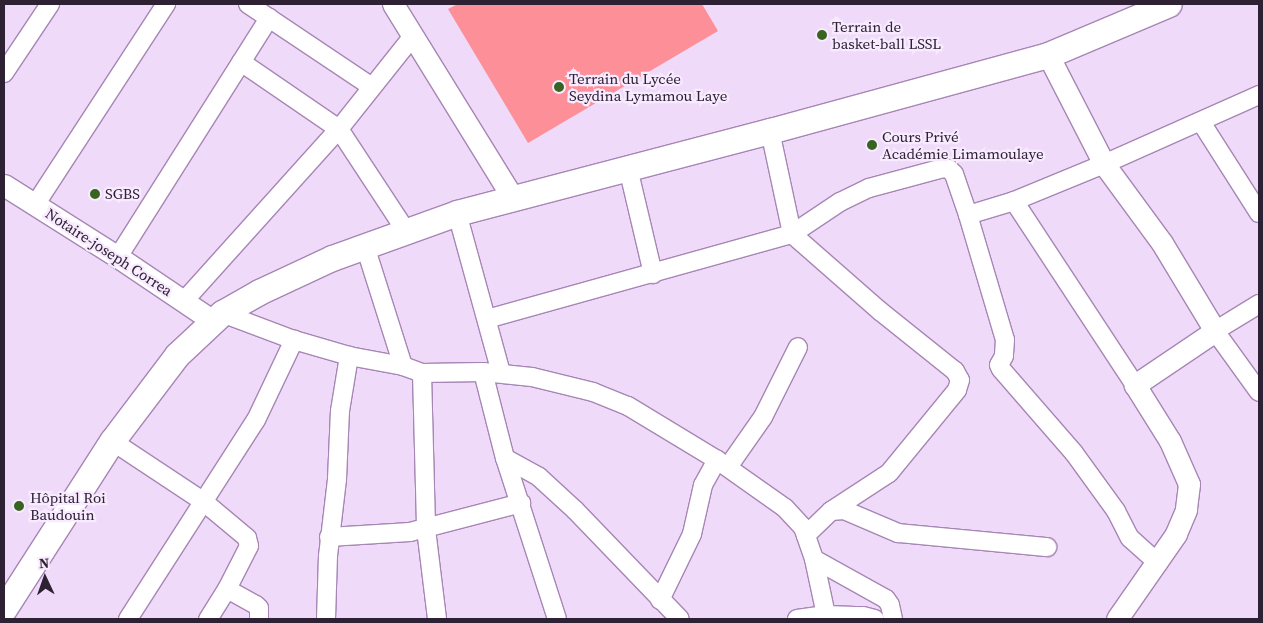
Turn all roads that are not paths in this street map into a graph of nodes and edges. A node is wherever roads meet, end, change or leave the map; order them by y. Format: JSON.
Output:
{"nodes":[{"id":1,"x":50,"y":4,"type":"edge"},
{"id":2,"x":166,"y":4,"type":"edge"},
{"id":3,"x":248,"y":4,"type":"edge"},
{"id":4,"x":1169,"y":4,"type":"edge"},
{"id":5,"x":400,"y":7,"type":"edge"},
{"id":6,"x":269,"y":18,"type":"junction"},
{"id":7,"x":413,"y":36,"type":"junction"},
{"id":8,"x":1048,"y":55,"type":"junction"},
{"id":9,"x":241,"y":62,"type":"junction"},
{"id":10,"x":4,"y":72,"type":"edge"},
{"id":11,"x":372,"y":87,"type":"junction"},
{"id":12,"x":1259,"y":95,"type":"edge"},
{"id":13,"x":1201,"y":122,"type":"junction"},
{"id":14,"x":339,"y":129,"type":"junction"},
{"id":15,"x":770,"y":131,"type":"junction"},
{"id":16,"x":1104,"y":164,"type":"junction"},
{"id":17,"x":628,"y":168,"type":"junction"},
{"id":18,"x":4,"y":185,"type":"edge"},
{"id":19,"x":512,"y":198,"type":"junction"},
{"id":20,"x":1014,"y":201,"type":"junction"},
{"id":21,"x":36,"y":205,"type":"junction"},
{"id":22,"x":457,"y":213,"type":"junction"},
{"id":23,"x":1259,"y":213,"type":"edge"},
{"id":24,"x":968,"y":215,"type":"junction"},
{"id":25,"x":406,"y":231,"type":"junction"},
{"id":26,"x":792,"y":234,"type":"junction"},
{"id":27,"x":365,"y":246,"type":"junction"},
{"id":28,"x":118,"y":257,"type":"junction"},
{"id":29,"x":653,"y":274,"type":"junction"},
{"id":30,"x":184,"y":300,"type":"junction"},
{"id":31,"x":1259,"y":304,"type":"edge"},
{"id":32,"x":217,"y":317,"type":"junction"},
{"id":33,"x":487,"y":319,"type":"junction"},
{"id":34,"x":1215,"y":331,"type":"junction"},
{"id":35,"x":294,"y":340,"type":"junction"},
{"id":36,"x":798,"y":347,"type":"dead end"},
{"id":37,"x":348,"y":356,"type":"junction"},
{"id":38,"x":403,"y":366,"type":"junction"},
{"id":39,"x":422,"y":372,"type":"junction"},
{"id":40,"x":483,"y":372,"type":"junction"},
{"id":41,"x":501,"y":373,"type":"junction"},
{"id":42,"x":1135,"y":385,"type":"junction"},
{"id":43,"x":1259,"y":392,"type":"edge"},
{"id":44,"x":112,"y":441,"type":"junction"},
{"id":45,"x":505,"y":458,"type":"junction"},
{"id":46,"x":722,"y":463,"type":"junction"},
{"id":47,"x":204,"y":502,"type":"junction"},
{"id":48,"x":521,"y":503,"type":"junction"},
{"id":49,"x":831,"y":511,"type":"junction"},
{"id":50,"x":426,"y":529,"type":"junction"},
{"id":51,"x":806,"y":535,"type":"junction"},
{"id":52,"x":329,"y":537,"type":"junction"},
{"id":53,"x":1047,"y":547,"type":"dead end"},
{"id":54,"x":814,"y":560,"type":"junction"},
{"id":55,"x":1158,"y":563,"type":"junction"},
{"id":56,"x":227,"y":589,"type":"junction"},
{"id":57,"x":660,"y":600,"type":"junction"},
{"id":58,"x":4,"y":609,"type":"edge"},
{"id":59,"x":826,"y":614,"type":"junction"},
{"id":60,"x":128,"y":619,"type":"edge"},
{"id":61,"x":208,"y":619,"type":"edge"},
{"id":62,"x":259,"y":619,"type":"edge"},
{"id":63,"x":326,"y":619,"type":"edge"},
{"id":64,"x":437,"y":619,"type":"edge"},
{"id":65,"x":557,"y":619,"type":"edge"},
{"id":66,"x":680,"y":619,"type":"edge"},
{"id":67,"x":798,"y":619,"type":"edge"},
{"id":68,"x":875,"y":619,"type":"edge"},
{"id":69,"x":893,"y":619,"type":"edge"},
{"id":70,"x":1116,"y":619,"type":"edge"}],
"edges":[{"from":1,"to":10,"type":"street"},
{"from":2,"to":21,"type":"street"},
{"from":3,"to":6,"type":"street"},
{"from":4,"to":8,"type":"main road"},
{"from":5,"to":7,"type":"street"},
{"from":6,"to":9,"type":"street"},
{"from":6,"to":11,"type":"street"},
{"from":7,"to":11,"type":"street"},
{"from":7,"to":19,"type":"street"},
{"from":8,"to":15,"type":"main road"},
{"from":8,"to":16,"type":"street"},
{"from":9,"to":14,"type":"street"},
{"from":9,"to":28,"type":"street"},
{"from":11,"to":14,"type":"street"},
{"from":12,"to":13,"type":"street"},
{"from":13,"to":16,"type":"street"},
{"from":13,"to":23,"type":"street"},
{"from":14,"to":25,"type":"street"},
{"from":14,"to":30,"type":"street"},
{"from":15,"to":17,"type":"main road"},
{"from":15,"to":26,"type":"street"},
{"from":16,"to":20,"type":"street"},
{"from":16,"to":34,"type":"street"},
{"from":17,"to":19,"type":"main road"},
{"from":17,"to":29,"type":"street"},
{"from":18,"to":21,"type":"street","name":"Notaire-joseph Correa"},
{"from":19,"to":22,"type":"main road"},
{"from":20,"to":24,"type":"street"},
{"from":20,"to":42,"type":"street"},
{"from":21,"to":28,"type":"street","name":"Notaire-joseph Correa"},
{"from":22,"to":25,"type":"main road"},
{"from":22,"to":33,"type":"street"},
{"from":24,"to":26,"type":"street"},
{"from":24,"to":55,"type":"street"},
{"from":25,"to":27,"type":"main road"},
{"from":26,"to":29,"type":"street"},
{"from":26,"to":49,"type":"street"},
{"from":27,"to":32,"type":"main road"},
{"from":27,"to":38,"type":"street"},
{"from":28,"to":30,"type":"street","name":"Notaire-joseph Correa"},
{"from":29,"to":33,"type":"street"},
{"from":30,"to":32,"type":"street","name":"Notaire-joseph Correa"},
{"from":31,"to":34,"type":"street"},
{"from":32,"to":35,"type":"street"},
{"from":32,"to":44,"type":"main road"},
{"from":33,"to":41,"type":"street"},
{"from":34,"to":42,"type":"street"},
{"from":34,"to":43,"type":"street"},
{"from":35,"to":37,"type":"street"},
{"from":35,"to":47,"type":"street"},
{"from":36,"to":46,"type":"street"},
{"from":37,"to":38,"type":"street"},
{"from":37,"to":52,"type":"street"},
{"from":38,"to":39,"type":"street"},
{"from":39,"to":40,"type":"street"},
{"from":39,"to":50,"type":"street"},
{"from":40,"to":41,"type":"street"},
{"from":40,"to":45,"type":"street"},
{"from":41,"to":46,"type":"street"},
{"from":42,"to":55,"type":"street"},
{"from":44,"to":47,"type":"street"},
{"from":44,"to":58,"type":"main road"},
{"from":45,"to":48,"type":"street"},
{"from":45,"to":57,"type":"street"},
{"from":46,"to":51,"type":"street"},
{"from":46,"to":57,"type":"street"},
{"from":47,"to":56,"type":"street"},
{"from":47,"to":60,"type":"street"},
{"from":48,"to":50,"type":"street"},
{"from":48,"to":65,"type":"street"},
{"from":49,"to":51,"type":"street"},
{"from":49,"to":53,"type":"street"},
{"from":50,"to":52,"type":"street"},
{"from":50,"to":64,"type":"street"},
{"from":51,"to":54,"type":"street"},
{"from":52,"to":63,"type":"street"},
{"from":54,"to":59,"type":"street"},
{"from":54,"to":69,"type":"street"},
{"from":55,"to":70,"type":"street"},
{"from":56,"to":61,"type":"street"},
{"from":56,"to":62,"type":"street"},
{"from":57,"to":66,"type":"street"},
{"from":59,"to":67,"type":"street"},
{"from":59,"to":68,"type":"street"}]}
